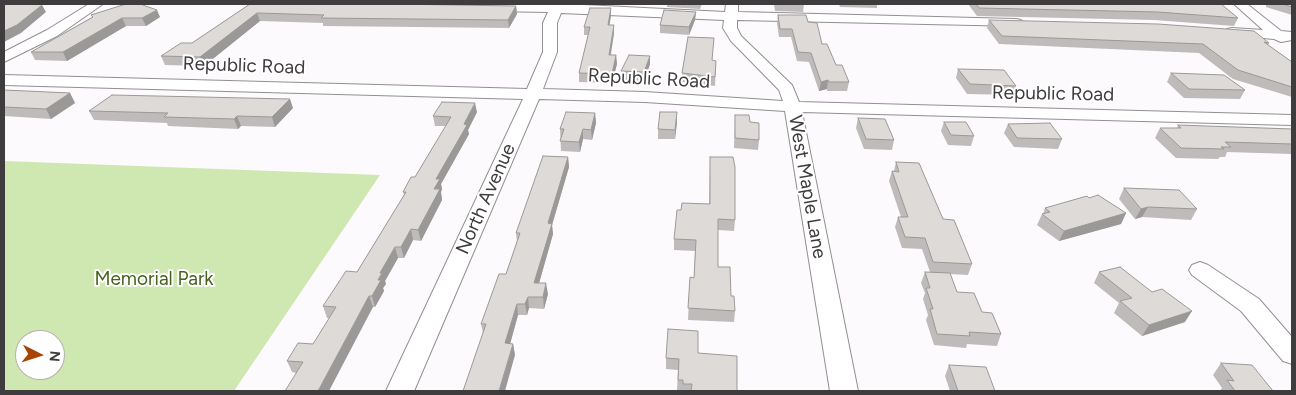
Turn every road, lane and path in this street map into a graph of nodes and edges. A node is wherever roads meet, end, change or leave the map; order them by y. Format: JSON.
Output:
{"nodes":[{"id":1,"x":97,"y":4,"type":"edge"},
{"id":2,"x":1240,"y":4,"type":"edge"},
{"id":3,"x":556,"y":6,"type":"edge"},
{"id":4,"x":476,"y":7,"type":"edge"},
{"id":5,"x":731,"y":10,"type":"edge"},
{"id":6,"x":1025,"y":23,"type":"edge"},
{"id":7,"x":1221,"y":31,"type":"edge"},
{"id":8,"x":1278,"y":35,"type":"junction"},
{"id":9,"x":1292,"y":36,"type":"edge"},
{"id":10,"x":1292,"y":47,"type":"edge"},
{"id":11,"x":4,"y":58,"type":"edge"},
{"id":12,"x":4,"y":80,"type":"edge"},
{"id":13,"x":533,"y":94,"type":"junction"},
{"id":14,"x":793,"y":107,"type":"junction"},
{"id":15,"x":1292,"y":120,"type":"edge"},
{"id":16,"x":1200,"y":270,"type":"dead end"},
{"id":17,"x":1292,"y":354,"type":"edge"},
{"id":18,"x":400,"y":391,"type":"edge"},
{"id":19,"x":844,"y":391,"type":"edge"}],
"edges":[{"from":1,"to":11,"type":"street"},
{"from":2,"to":8,"type":"street"},
{"from":3,"to":4,"type":"street"},
{"from":3,"to":5,"type":"street"},
{"from":3,"to":13,"type":"street","name":"North Avenue"},
{"from":5,"to":6,"type":"street"},
{"from":5,"to":14,"type":"street","name":"West Maple Lane"},
{"from":7,"to":8,"type":"street"},
{"from":8,"to":9,"type":"street"},
{"from":8,"to":10,"type":"street"},
{"from":12,"to":13,"type":"street","name":"Republic Road"},
{"from":13,"to":14,"type":"street","name":"Republic Road"},
{"from":13,"to":18,"type":"street","name":"North Avenue"},
{"from":14,"to":15,"type":"street","name":"Republic Road"},
{"from":14,"to":19,"type":"street","name":"West Maple Lane"},
{"from":16,"to":17,"type":"street"}]}
